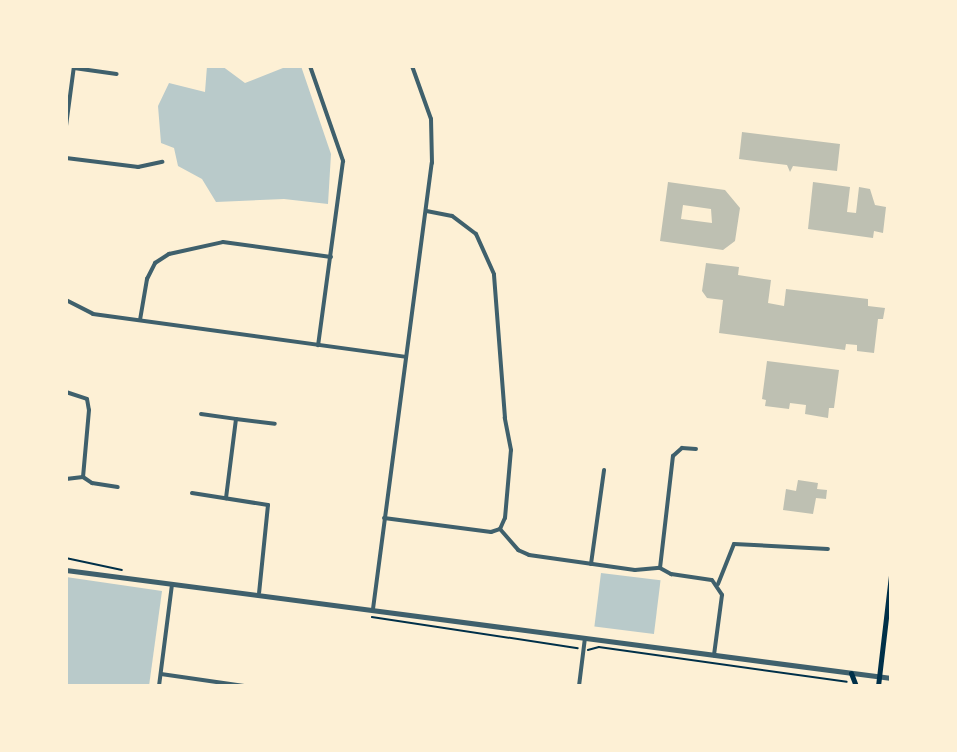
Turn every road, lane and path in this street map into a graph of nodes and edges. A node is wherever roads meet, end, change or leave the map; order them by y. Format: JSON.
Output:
{"nodes":[{"id":1,"x":310,"y":66,"type":"edge"},
{"id":2,"x":412,"y":66,"type":"edge"},
{"id":3,"x":74,"y":67,"type":"edge"},
{"id":4,"x":117,"y":74,"type":"dead end"},
{"id":5,"x":66,"y":126,"type":"edge"},
{"id":6,"x":66,"y":158,"type":"edge"},
{"id":7,"x":162,"y":162,"type":"dead end"},
{"id":8,"x":426,"y":211,"type":"junction"},
{"id":9,"x":331,"y":257,"type":"junction"},
{"id":10,"x":66,"y":300,"type":"edge"},
{"id":11,"x":140,"y":320,"type":"junction"},
{"id":12,"x":318,"y":345,"type":"junction"},
{"id":13,"x":406,"y":357,"type":"junction"},
{"id":14,"x":66,"y":392,"type":"edge"},
{"id":15,"x":201,"y":414,"type":"dead end"},
{"id":16,"x":236,"y":419,"type":"junction"},
{"id":17,"x":275,"y":424,"type":"dead end"},
{"id":18,"x":696,"y":449,"type":"dead end"},
{"id":19,"x":604,"y":471,"type":"dead end"},
{"id":20,"x":83,"y":477,"type":"junction"},
{"id":21,"x":66,"y":479,"type":"edge"},
{"id":22,"x":118,"y":488,"type":"dead end"},
{"id":23,"x":192,"y":493,"type":"dead end"},
{"id":24,"x":226,"y":498,"type":"junction"},
{"id":25,"x":384,"y":518,"type":"junction"},
{"id":26,"x":500,"y":529,"type":"junction"},
{"id":27,"x":828,"y":549,"type":"dead end"},
{"id":28,"x":66,"y":558,"type":"edge"},
{"id":29,"x":591,"y":564,"type":"junction"},
{"id":30,"x":122,"y":568,"type":"dead end"},
{"id":31,"x":660,"y":568,"type":"junction"},
{"id":32,"x":66,"y":570,"type":"edge"},
{"id":33,"x":891,"y":576,"type":"edge"},
{"id":34,"x":718,"y":584,"type":"junction"},
{"id":35,"x":172,"y":585,"type":"junction"},
{"id":36,"x":259,"y":593,"type":"junction"},
{"id":37,"x":373,"y":609,"type":"junction"},
{"id":38,"x":368,"y":616,"type":"dead end"},
{"id":39,"x":585,"y":638,"type":"junction"},
{"id":40,"x":578,"y":648,"type":"dead end"},
{"id":41,"x":593,"y":650,"type":"dead end"},
{"id":42,"x":714,"y":655,"type":"junction"},
{"id":43,"x":851,"y":673,"type":"junction"},
{"id":44,"x":161,"y":674,"type":"junction"},
{"id":45,"x":879,"y":677,"type":"junction"},
{"id":46,"x":891,"y":678,"type":"edge"},
{"id":47,"x":847,"y":682,"type":"dead end"},
{"id":48,"x":159,"y":686,"type":"edge"},
{"id":49,"x":244,"y":686,"type":"edge"},
{"id":50,"x":579,"y":686,"type":"edge"},
{"id":51,"x":856,"y":686,"type":"edge"},
{"id":52,"x":878,"y":686,"type":"edge"}],
"edges":[{"from":1,"to":9,"type":"street"},
{"from":2,"to":8,"type":"street"},
{"from":3,"to":4,"type":"street"},
{"from":3,"to":5,"type":"street"},
{"from":6,"to":7,"type":"street"},
{"from":8,"to":13,"type":"street"},
{"from":8,"to":26,"type":"street"},
{"from":9,"to":11,"type":"street"},
{"from":9,"to":12,"type":"street"},
{"from":10,"to":11,"type":"street"},
{"from":11,"to":12,"type":"street"},
{"from":12,"to":13,"type":"street"},
{"from":13,"to":25,"type":"street"},
{"from":14,"to":20,"type":"street"},
{"from":15,"to":16,"type":"street"},
{"from":16,"to":17,"type":"street"},
{"from":16,"to":24,"type":"street"},
{"from":18,"to":31,"type":"street"},
{"from":19,"to":29,"type":"street"},
{"from":20,"to":21,"type":"street"},
{"from":20,"to":22,"type":"street"},
{"from":23,"to":24,"type":"street"},
{"from":24,"to":36,"type":"street"},
{"from":25,"to":26,"type":"street"},
{"from":25,"to":37,"type":"street"},
{"from":26,"to":29,"type":"street"},
{"from":27,"to":34,"type":"street"},
{"from":28,"to":30,"type":"path"},
{"from":29,"to":31,"type":"street"},
{"from":31,"to":34,"type":"street"},
{"from":32,"to":35,"type":"street"},
{"from":33,"to":45,"type":"main road"},
{"from":34,"to":42,"type":"street"},
{"from":35,"to":36,"type":"street"},
{"from":35,"to":44,"type":"street"},
{"from":36,"to":37,"type":"street"},
{"from":37,"to":39,"type":"street"},
{"from":38,"to":40,"type":"path"},
{"from":39,"to":42,"type":"street"},
{"from":39,"to":50,"type":"street"},
{"from":41,"to":47,"type":"path"},
{"from":42,"to":43,"type":"street"},
{"from":43,"to":45,"type":"street"},
{"from":43,"to":51,"type":"main road"},
{"from":44,"to":48,"type":"street"},
{"from":44,"to":49,"type":"street"},
{"from":45,"to":46,"type":"street"},
{"from":45,"to":52,"type":"main road"}]}
